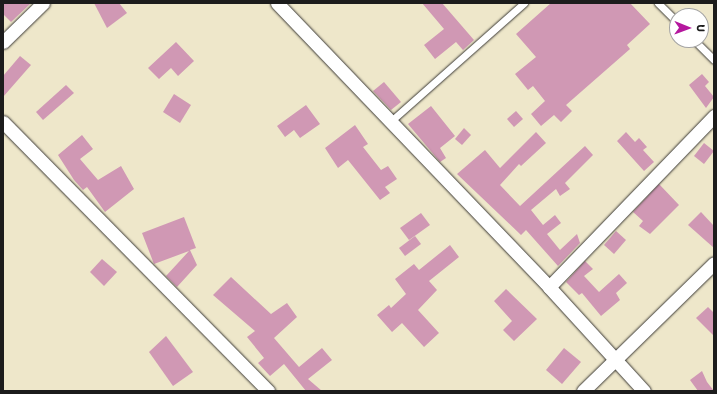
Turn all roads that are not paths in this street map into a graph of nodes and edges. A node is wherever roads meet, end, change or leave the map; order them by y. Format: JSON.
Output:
{"nodes":[{"id":1,"x":43,"y":3,"type":"edge"},
{"id":2,"x":277,"y":3,"type":"edge"},
{"id":3,"x":524,"y":3,"type":"edge"},
{"id":4,"x":658,"y":3,"type":"edge"},
{"id":5,"x":669,"y":14,"type":"edge"},
{"id":6,"x":3,"y":42,"type":"edge"},
{"id":7,"x":702,"y":48,"type":"edge"},
{"id":8,"x":714,"y":60,"type":"edge"},
{"id":9,"x":714,"y":116,"type":"edge"},
{"id":10,"x":391,"y":121,"type":"junction"},
{"id":11,"x":3,"y":122,"type":"edge"},
{"id":12,"x":714,"y":263,"type":"edge"},
{"id":13,"x":549,"y":287,"type":"junction"},
{"id":14,"x":617,"y":359,"type":"junction"},
{"id":15,"x":268,"y":391,"type":"edge"},
{"id":16,"x":583,"y":391,"type":"edge"},
{"id":17,"x":644,"y":391,"type":"edge"}],
"edges":[{"from":1,"to":6,"type":"street"},
{"from":2,"to":10,"type":"street"},
{"from":3,"to":10,"type":"lane"},
{"from":4,"to":5,"type":"lane"},
{"from":7,"to":8,"type":"lane"},
{"from":9,"to":13,"type":"street"},
{"from":10,"to":13,"type":"street"},
{"from":11,"to":15,"type":"street"},
{"from":12,"to":14,"type":"street"},
{"from":13,"to":14,"type":"street"},
{"from":14,"to":16,"type":"street"},
{"from":14,"to":17,"type":"street"}]}
